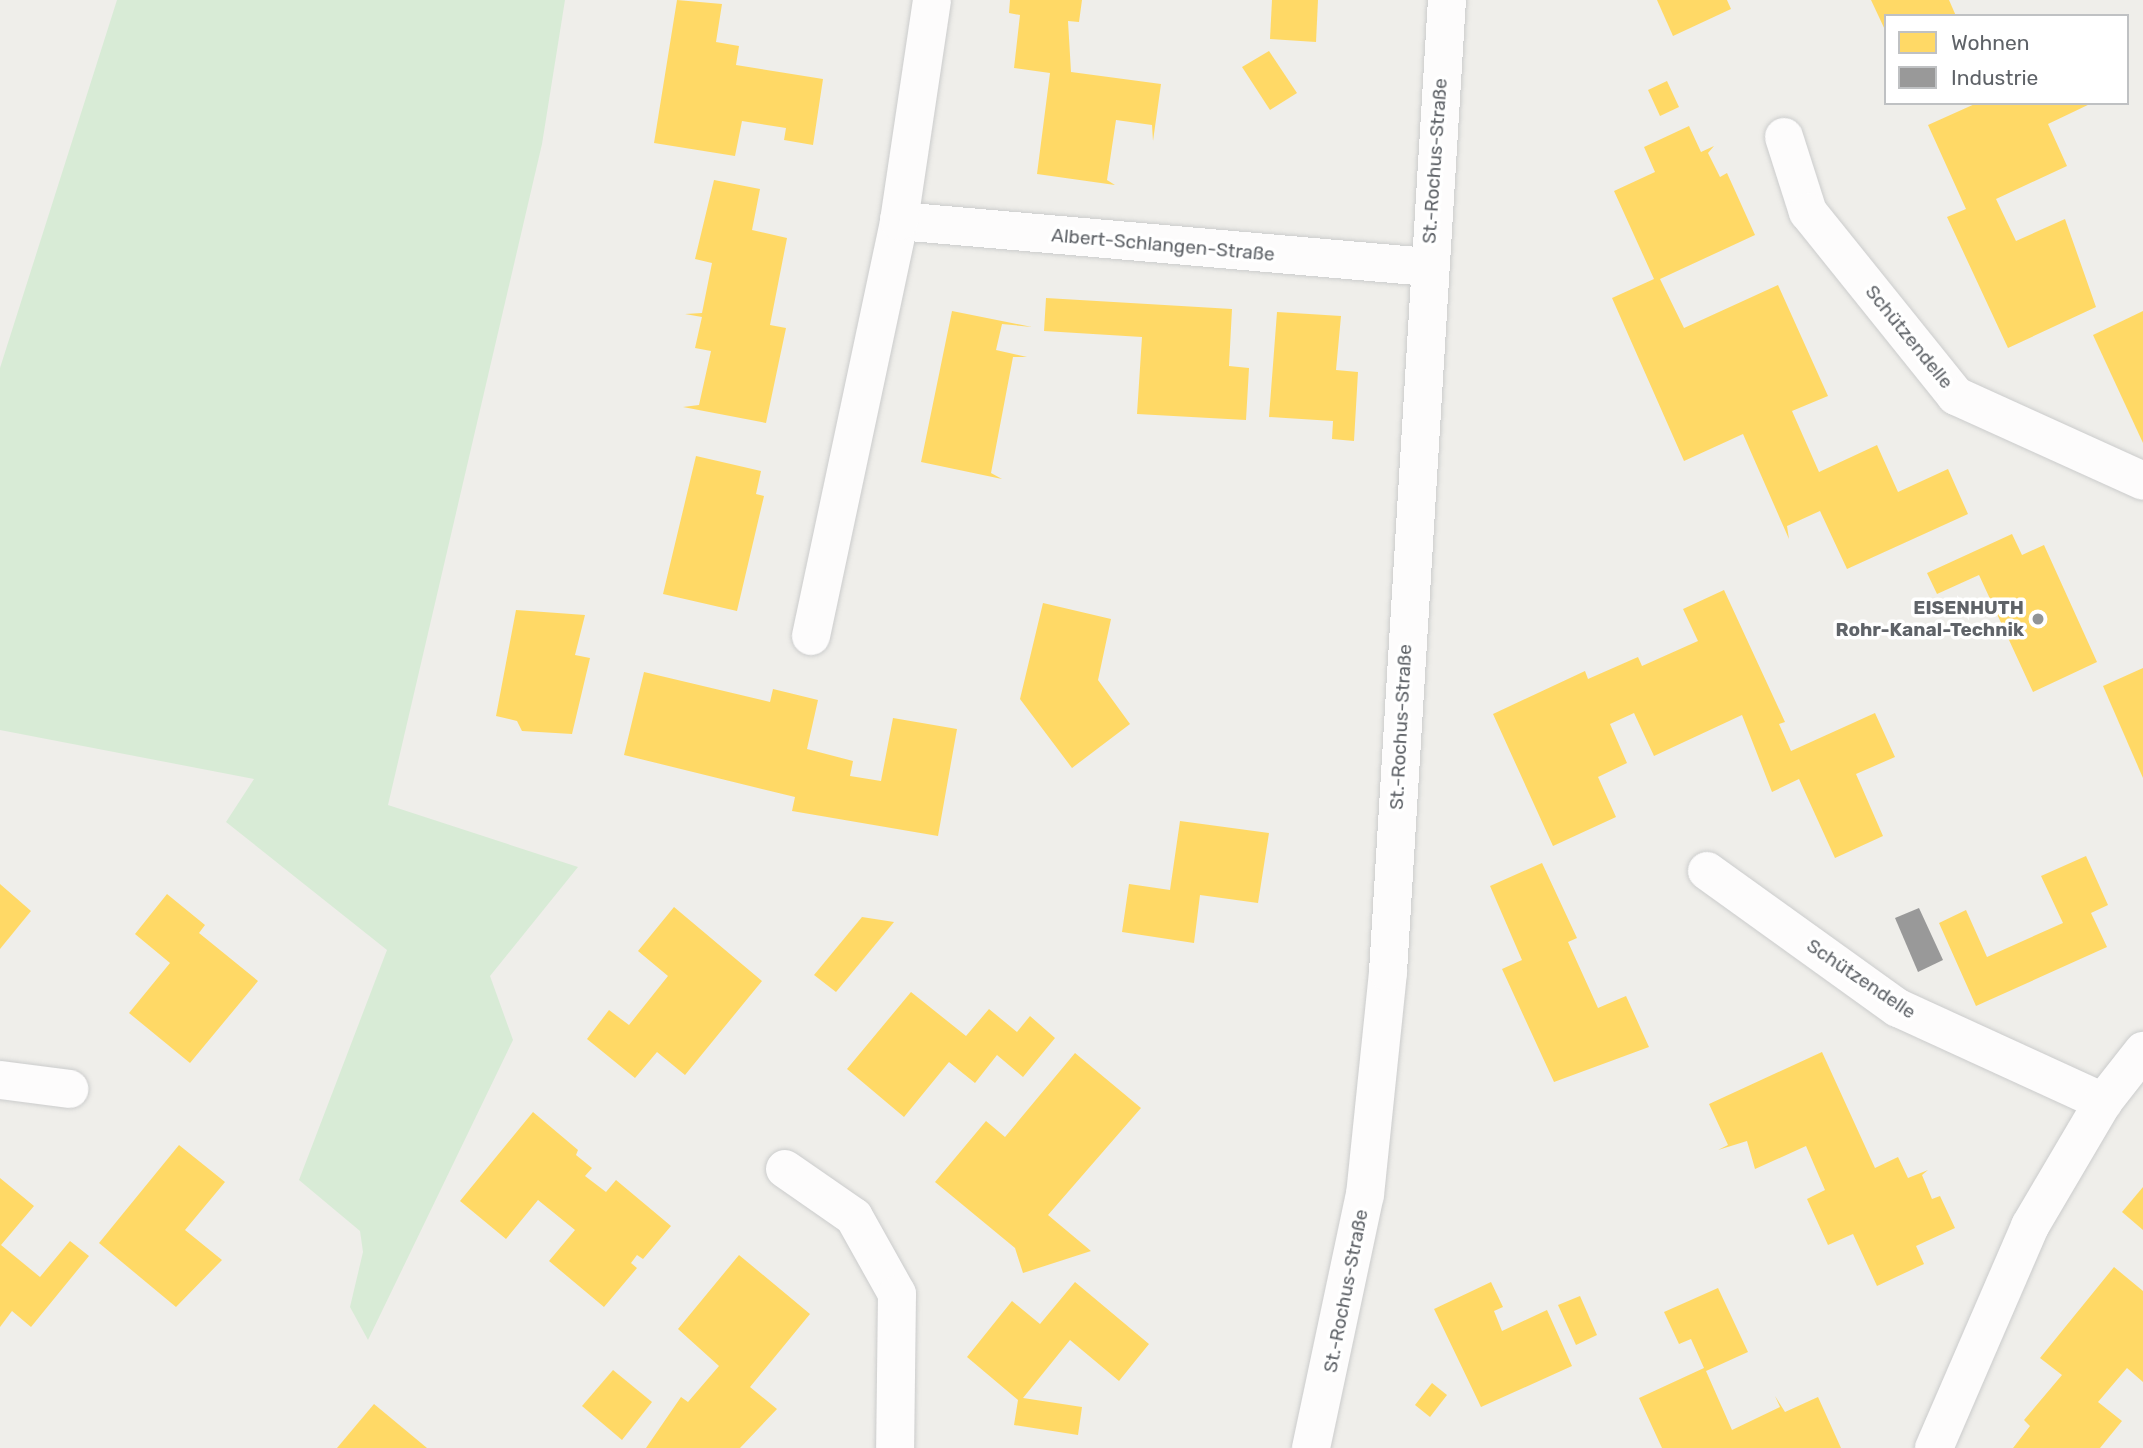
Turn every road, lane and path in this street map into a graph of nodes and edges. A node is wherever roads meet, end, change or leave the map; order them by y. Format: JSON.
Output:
{"nodes":[{"id":1,"x":932,"y":0,"type":"edge"},
{"id":2,"x":1447,"y":0,"type":"edge"},
{"id":3,"x":1784,"y":137,"type":"dead end"},
{"id":4,"x":899,"y":221,"type":"junction"},
{"id":5,"x":1428,"y":267,"type":"junction"},
{"id":6,"x":2143,"y":481,"type":"edge"},
{"id":7,"x":811,"y":636,"type":"dead end"},
{"id":8,"x":1707,"y":871,"type":"dead end"},
{"id":9,"x":2143,"y":1051,"type":"edge"},
{"id":10,"x":0,"y":1080,"type":"edge"},
{"id":11,"x":69,"y":1089,"type":"dead end"},
{"id":12,"x":2103,"y":1102,"type":"junction"},
{"id":13,"x":785,"y":1169,"type":"dead end"},
{"id":14,"x":895,"y":1448,"type":"edge"},
{"id":15,"x":1311,"y":1448,"type":"edge"},
{"id":16,"x":1934,"y":1448,"type":"edge"}],
"edges":[{"from":1,"to":4,"type":"street"},
{"from":2,"to":5,"type":"street","name":"St.-Rochus-Straße"},
{"from":3,"to":6,"type":"street","name":"Schützendelle"},
{"from":4,"to":5,"type":"street","name":"Albert-Schlangen-Straße"},
{"from":4,"to":7,"type":"street"},
{"from":5,"to":15,"type":"street","name":"St.-Rochus-Straße"},
{"from":8,"to":12,"type":"street","name":"Schützendelle"},
{"from":9,"to":12,"type":"street"},
{"from":10,"to":11,"type":"street"},
{"from":12,"to":16,"type":"street"},
{"from":13,"to":14,"type":"street"}]}
